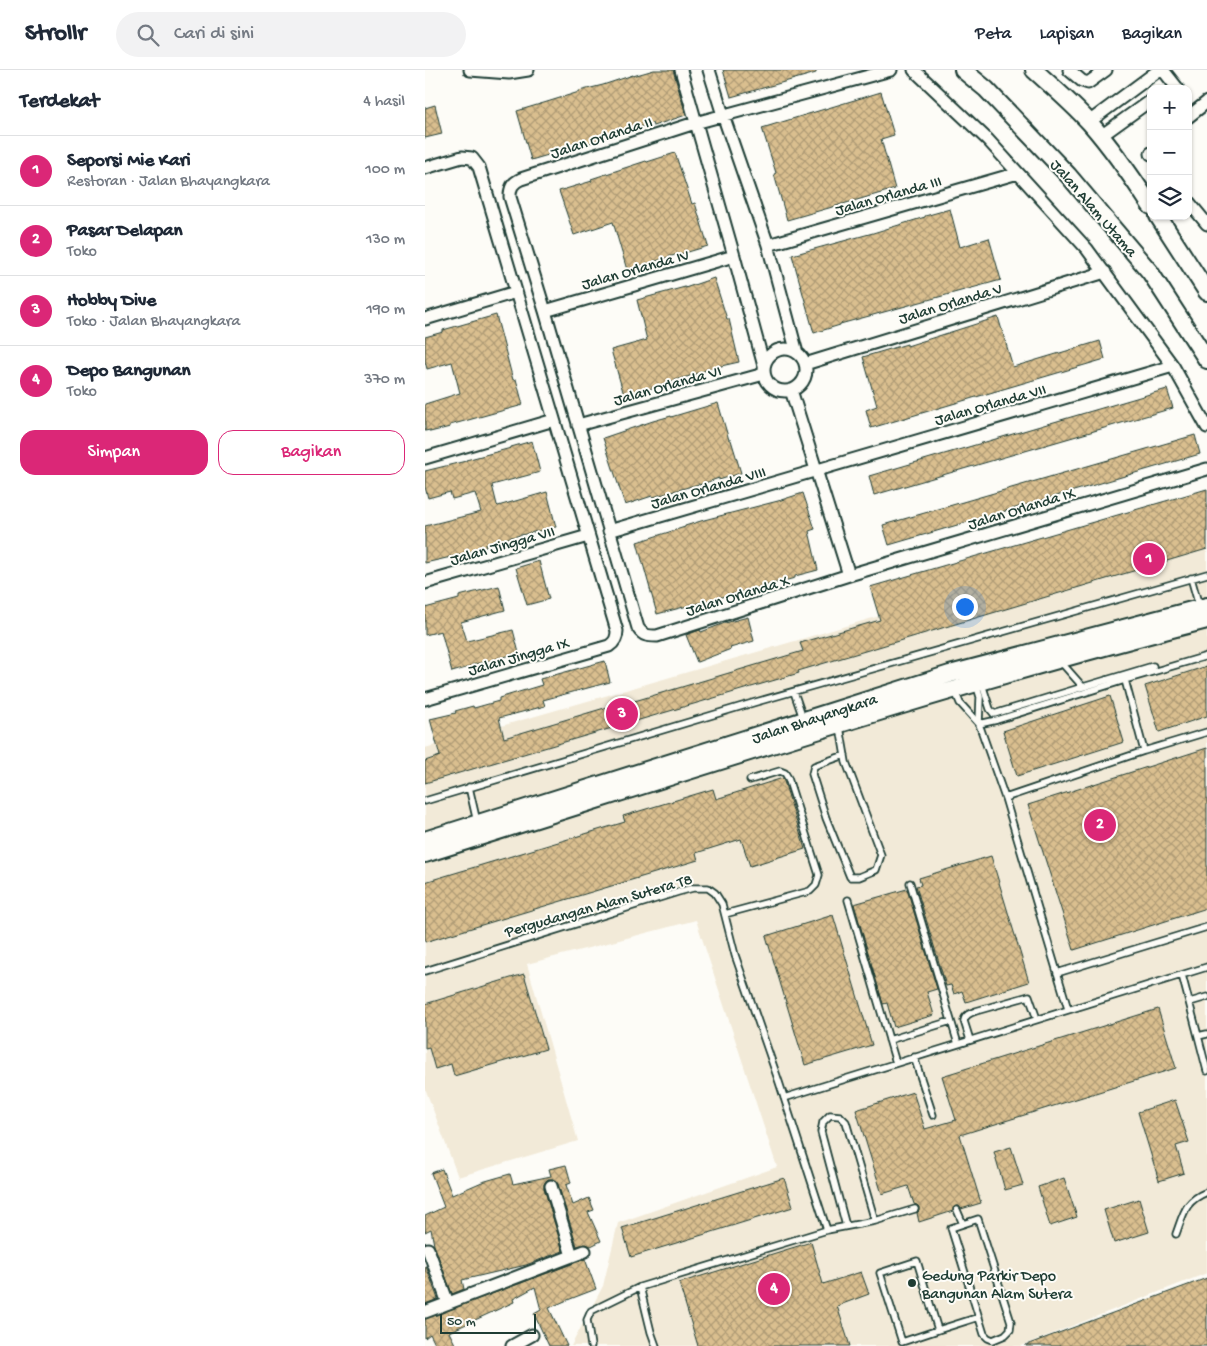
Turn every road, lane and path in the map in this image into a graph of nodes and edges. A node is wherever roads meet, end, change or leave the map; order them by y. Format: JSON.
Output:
{"nodes":[{"id":1,"x":470,"y":70,"type":"edge"},
{"id":2,"x":523,"y":70,"type":"edge"},
{"id":3,"x":681,"y":70,"type":"edge"},
{"id":4,"x":709,"y":70,"type":"edge"},
{"id":5,"x":891,"y":70,"type":"edge"},
{"id":6,"x":914,"y":70,"type":"edge"},
{"id":7,"x":963,"y":70,"type":"edge"},
{"id":8,"x":1034,"y":70,"type":"edge"},
{"id":9,"x":1069,"y":70,"type":"edge"},
{"id":10,"x":1106,"y":70,"type":"edge"},
{"id":11,"x":1161,"y":70,"type":"edge"},
{"id":12,"x":1171,"y":85,"type":"edge"},
{"id":13,"x":1207,"y":102,"type":"edge"},
{"id":14,"x":1147,"y":103,"type":"edge"},
{"id":15,"x":1192,"y":110,"type":"edge"},
{"id":16,"x":723,"y":115,"type":"junction"},
{"id":17,"x":1089,"y":122,"type":"junction"},
{"id":18,"x":695,"y":123,"type":"junction"},
{"id":19,"x":1101,"y":136,"type":"junction"},
{"id":20,"x":425,"y":168,"type":"edge"},
{"id":21,"x":1018,"y":173,"type":"junction"},
{"id":22,"x":1147,"y":200,"type":"edge"},
{"id":23,"x":1192,"y":205,"type":"edge"},
{"id":24,"x":1205,"y":217,"type":"edge"},
{"id":25,"x":1161,"y":220,"type":"edge"},
{"id":26,"x":768,"y":246,"type":"junction"},
{"id":27,"x":734,"y":256,"type":"junction"},
{"id":28,"x":1105,"y":272,"type":"junction"},
{"id":29,"x":516,"y":292,"type":"junction"},
{"id":30,"x":1207,"y":292,"type":"edge"},
{"id":31,"x":545,"y":311,"type":"junction"},
{"id":32,"x":425,"y":319,"type":"edge"},
{"id":33,"x":797,"y":354,"type":"junction"},
{"id":34,"x":1207,"y":360,"type":"edge"},
{"id":35,"x":805,"y":364,"type":"junction"},
{"id":36,"x":1173,"y":366,"type":"junction"},
{"id":37,"x":764,"y":370,"type":"junction"},
{"id":38,"x":791,"y":390,"type":"junction"},
{"id":39,"x":554,"y":420,"type":"junction"},
{"id":40,"x":578,"y":426,"type":"junction"},
{"id":41,"x":1207,"y":427,"type":"edge"},
{"id":42,"x":425,"y":458,"type":"edge"},
{"id":43,"x":1205,"y":470,"type":"edge"},
{"id":44,"x":817,"y":472,"type":"junction"},
{"id":45,"x":609,"y":531,"type":"junction"},
{"id":46,"x":588,"y":536,"type":"junction"},
{"id":47,"x":1207,"y":574,"type":"edge"},
{"id":48,"x":849,"y":576,"type":"junction"},
{"id":49,"x":1191,"y":578,"type":"junction"},
{"id":50,"x":425,"y":583,"type":"edge"},
{"id":51,"x":1205,"y":612,"type":"edge"},
{"id":52,"x":1207,"y":656,"type":"edge"},
{"id":53,"x":1059,"y":659,"type":"junction"},
{"id":54,"x":1153,"y":666,"type":"dead end"},
{"id":55,"x":976,"y":675,"type":"junction"},
{"id":56,"x":1125,"y":680,"type":"junction"},
{"id":57,"x":953,"y":682,"type":"junction"},
{"id":58,"x":1083,"y":687,"type":"junction"},
{"id":59,"x":794,"y":692,"type":"junction"},
{"id":60,"x":425,"y":699,"type":"edge"},
{"id":61,"x":804,"y":721,"type":"junction"},
{"id":62,"x":979,"y":724,"type":"junction"},
{"id":63,"x":839,"y":725,"type":"junction"},
{"id":64,"x":1207,"y":732,"type":"edge"},
{"id":65,"x":1144,"y":751,"type":"junction"},
{"id":66,"x":845,"y":755,"type":"junction"},
{"id":67,"x":750,"y":780,"type":"dead end"},
{"id":68,"x":469,"y":787,"type":"junction"},
{"id":69,"x":1005,"y":798,"type":"junction"},
{"id":70,"x":425,"y":801,"type":"edge"},
{"id":71,"x":478,"y":824,"type":"junction"},
{"id":72,"x":425,"y":840,"type":"edge"},
{"id":73,"x":425,"y":854,"type":"edge"},
{"id":74,"x":910,"y":884,"type":"dead end"},
{"id":75,"x":848,"y":900,"type":"dead end"},
{"id":76,"x":725,"y":914,"type":"junction"},
{"id":77,"x":1207,"y":927,"type":"edge"},
{"id":78,"x":1207,"y":967,"type":"edge"},
{"id":79,"x":425,"y":970,"type":"edge"},
{"id":80,"x":1057,"y":973,"type":"junction"},
{"id":81,"x":1182,"y":975,"type":"junction"},
{"id":82,"x":1207,"y":997,"type":"edge"},
{"id":83,"x":1190,"y":1002,"type":"junction"},
{"id":84,"x":1068,"y":1010,"type":"junction"},
{"id":85,"x":1037,"y":1019,"type":"junction"},
{"id":86,"x":951,"y":1021,"type":"junction"},
{"id":87,"x":1207,"y":1034,"type":"edge"},
{"id":88,"x":1198,"y":1036,"type":"junction"},
{"id":89,"x":889,"y":1040,"type":"junction"},
{"id":90,"x":970,"y":1040,"type":"junction"},
{"id":91,"x":957,"y":1044,"type":"junction"},
{"id":92,"x":914,"y":1057,"type":"junction"},
{"id":93,"x":896,"y":1063,"type":"junction"},
{"id":94,"x":1207,"y":1071,"type":"edge"},
{"id":95,"x":784,"y":1098,"type":"junction"},
{"id":96,"x":933,"y":1115,"type":"dead end"},
{"id":97,"x":551,"y":1186,"type":"dead end"},
{"id":98,"x":1207,"y":1192,"type":"edge"},
{"id":99,"x":915,"y":1209,"type":"dead end"},
{"id":100,"x":957,"y":1210,"type":"dead end"},
{"id":101,"x":875,"y":1221,"type":"junction"},
{"id":102,"x":963,"y":1224,"type":"junction"},
{"id":103,"x":846,"y":1226,"type":"junction"},
{"id":104,"x":827,"y":1230,"type":"junction"},
{"id":105,"x":1176,"y":1234,"type":"dead end"},
{"id":106,"x":428,"y":1249,"type":"dead end"},
{"id":107,"x":585,"y":1251,"type":"dead end"},
{"id":108,"x":572,"y":1256,"type":"junction"},
{"id":109,"x":639,"y":1287,"type":"junction"},
{"id":110,"x":448,"y":1304,"type":"junction"},
{"id":111,"x":425,"y":1312,"type":"edge"},
{"id":112,"x":979,"y":1316,"type":"junction"},
{"id":113,"x":938,"y":1330,"type":"junction"},
{"id":114,"x":532,"y":1336,"type":"dead end"},
{"id":115,"x":512,"y":1346,"type":"edge"},
{"id":116,"x":591,"y":1346,"type":"edge"},
{"id":117,"x":656,"y":1346,"type":"edge"}],
"edges":[{"from":1,"to":2,"type":"street"},
{"from":3,"to":18,"type":"street"},
{"from":4,"to":16,"type":"street"},
{"from":5,"to":16,"type":"street","name":"Jalan Orlanda II"},
{"from":6,"to":21,"type":"street"},
{"from":7,"to":34,"type":"main road","name":"Jalan Alam Utama"},
{"from":8,"to":17,"type":"main road"},
{"from":9,"to":10,"type":"street"},
{"from":11,"to":12,"type":"street"},
{"from":11,"to":17,"type":"street"},
{"from":13,"to":15,"type":"street"},
{"from":14,"to":19,"type":"street"},
{"from":16,"to":18,"type":"street","name":"Jalan Orlanda II"},
{"from":16,"to":26,"type":"street"},
{"from":17,"to":19,"type":"main road"},
{"from":18,"to":27,"type":"street"},
{"from":18,"to":31,"type":"street","name":"Jalan Orlanda II"},
{"from":19,"to":22,"type":"main road"},
{"from":20,"to":29,"type":"street"},
{"from":21,"to":26,"type":"street","name":"Jalan Orlanda III"},
{"from":21,"to":28,"type":"street"},
{"from":23,"to":24,"type":"street"},
{"from":25,"to":30,"type":"main road"},
{"from":26,"to":33,"type":"street"},
{"from":27,"to":31,"type":"street","name":"Jalan Orlanda IV"},
{"from":27,"to":37,"type":"street"},
{"from":28,"to":35,"type":"street","name":"Jalan Orlanda V"},
{"from":28,"to":36,"type":"street"},
{"from":29,"to":32,"type":"street"},
{"from":29,"to":39,"type":"street"},
{"from":31,"to":40,"type":"street"},
{"from":33,"to":35,"type":"street"},
{"from":33,"to":37,"type":"street"},
{"from":35,"to":38,"type":"street"},
{"from":36,"to":41,"type":"street"},
{"from":36,"to":44,"type":"street","name":"Jalan Orlanda VII"},
{"from":37,"to":38,"type":"street"},
{"from":37,"to":40,"type":"street","name":"Jalan Orlanda VI"},
{"from":38,"to":44,"type":"street"},
{"from":39,"to":42,"type":"street"},
{"from":39,"to":46,"type":"street"},
{"from":40,"to":45,"type":"street"},
{"from":43,"to":48,"type":"street","name":"Jalan Orlanda IX"},
{"from":44,"to":45,"type":"street","name":"Jalan Orlanda VIII"},
{"from":44,"to":48,"type":"street"},
{"from":45,"to":48,"type":"street","name":"Jalan Orlanda X"},
{"from":46,"to":50,"type":"street","name":"Jalan Jingga VII"},
{"from":46,"to":60,"type":"street","name":"Jalan Jingga IX"},
{"from":47,"to":49,"type":"lane"},
{"from":49,"to":51,"type":"lane"},
{"from":49,"to":59,"type":"lane"},
{"from":51,"to":53,"type":"main road","name":"Jalan Bhayangkara"},
{"from":51,"to":55,"type":"main road","name":"Jalan Bhayangkara"},
{"from":52,"to":56,"type":"lane"},
{"from":53,"to":55,"type":"main road","name":"Jalan Bhayangkara"},
{"from":53,"to":58,"type":"lane"},
{"from":54,"to":58,"type":"lane"},
{"from":55,"to":57,"type":"main road","name":"Jalan Bhayangkara"},
{"from":55,"to":58,"type":"lane"},
{"from":55,"to":62,"type":"lane"},
{"from":56,"to":62,"type":"lane"},
{"from":56,"to":65,"type":"lane"},
{"from":57,"to":61,"type":"main road","name":"Jalan Bhayangkara"},
{"from":57,"to":62,"type":"lane"},
{"from":57,"to":63,"type":"main road","name":"Jalan Bhayangkara"},
{"from":59,"to":61,"type":"lane"},
{"from":59,"to":68,"type":"lane"},
{"from":61,"to":71,"type":"main road","name":"Jalan Bhayangkara"},
{"from":62,"to":69,"type":"lane"},
{"from":63,"to":66,"type":"lane"},
{"from":63,"to":73,"type":"main road","name":"Jalan Bhayangkara"},
{"from":64,"to":65,"type":"lane"},
{"from":65,"to":69,"type":"lane"},
{"from":66,"to":66,"type":"lane"},
{"from":67,"to":76,"type":"lane"},
{"from":68,"to":70,"type":"lane"},
{"from":68,"to":71,"type":"lane"},
{"from":69,"to":80,"type":"lane"},
{"from":71,"to":72,"type":"main road","name":"Jalan Bhayangkara"},
{"from":74,"to":86,"type":"lane"},
{"from":75,"to":89,"type":"lane"},
{"from":76,"to":79,"type":"lane","name":"Pergudangan Alam Sutera T8"},
{"from":76,"to":95,"type":"lane","name":"Pergudangan Alam Sutera T8"},
{"from":77,"to":80,"type":"lane"},
{"from":78,"to":81,"type":"lane"},
{"from":80,"to":84,"type":"lane"},
{"from":81,"to":83,"type":"lane"},
{"from":81,"to":84,"type":"lane"},
{"from":82,"to":83,"type":"lane"},
{"from":83,"to":88,"type":"lane"},
{"from":84,"to":85,"type":"lane"},
{"from":85,"to":90,"type":"lane"},
{"from":85,"to":90,"type":"lane"},
{"from":86,"to":89,"type":"lane"},
{"from":86,"to":91,"type":"lane"},
{"from":87,"to":88,"type":"lane"},
{"from":88,"to":94,"type":"lane"},
{"from":89,"to":93,"type":"lane"},
{"from":90,"to":91,"type":"lane"},
{"from":91,"to":92,"type":"lane"},
{"from":92,"to":93,"type":"lane"},
{"from":92,"to":96,"type":"lane"},
{"from":93,"to":95,"type":"lane"},
{"from":95,"to":104,"type":"lane","name":"Pergudangan Alam Sutera T8"},
{"from":97,"to":108,"type":"street"},
{"from":98,"to":105,"type":"lane"},
{"from":99,"to":101,"type":"lane"},
{"from":100,"to":102,"type":"lane"},
{"from":101,"to":103,"type":"lane"},
{"from":101,"to":103,"type":"lane"},
{"from":102,"to":112,"type":"lane"},
{"from":102,"to":112,"type":"lane"},
{"from":103,"to":104,"type":"lane"},
{"from":104,"to":109,"type":"lane"},
{"from":106,"to":110,"type":"street"},
{"from":107,"to":108,"type":"street"},
{"from":108,"to":110,"type":"street"},
{"from":109,"to":116,"type":"lane"},
{"from":109,"to":117,"type":"lane"},
{"from":110,"to":111,"type":"street"},
{"from":112,"to":113,"type":"lane"},
{"from":113,"to":113,"type":"lane"},
{"from":114,"to":115,"type":"street"}]}
